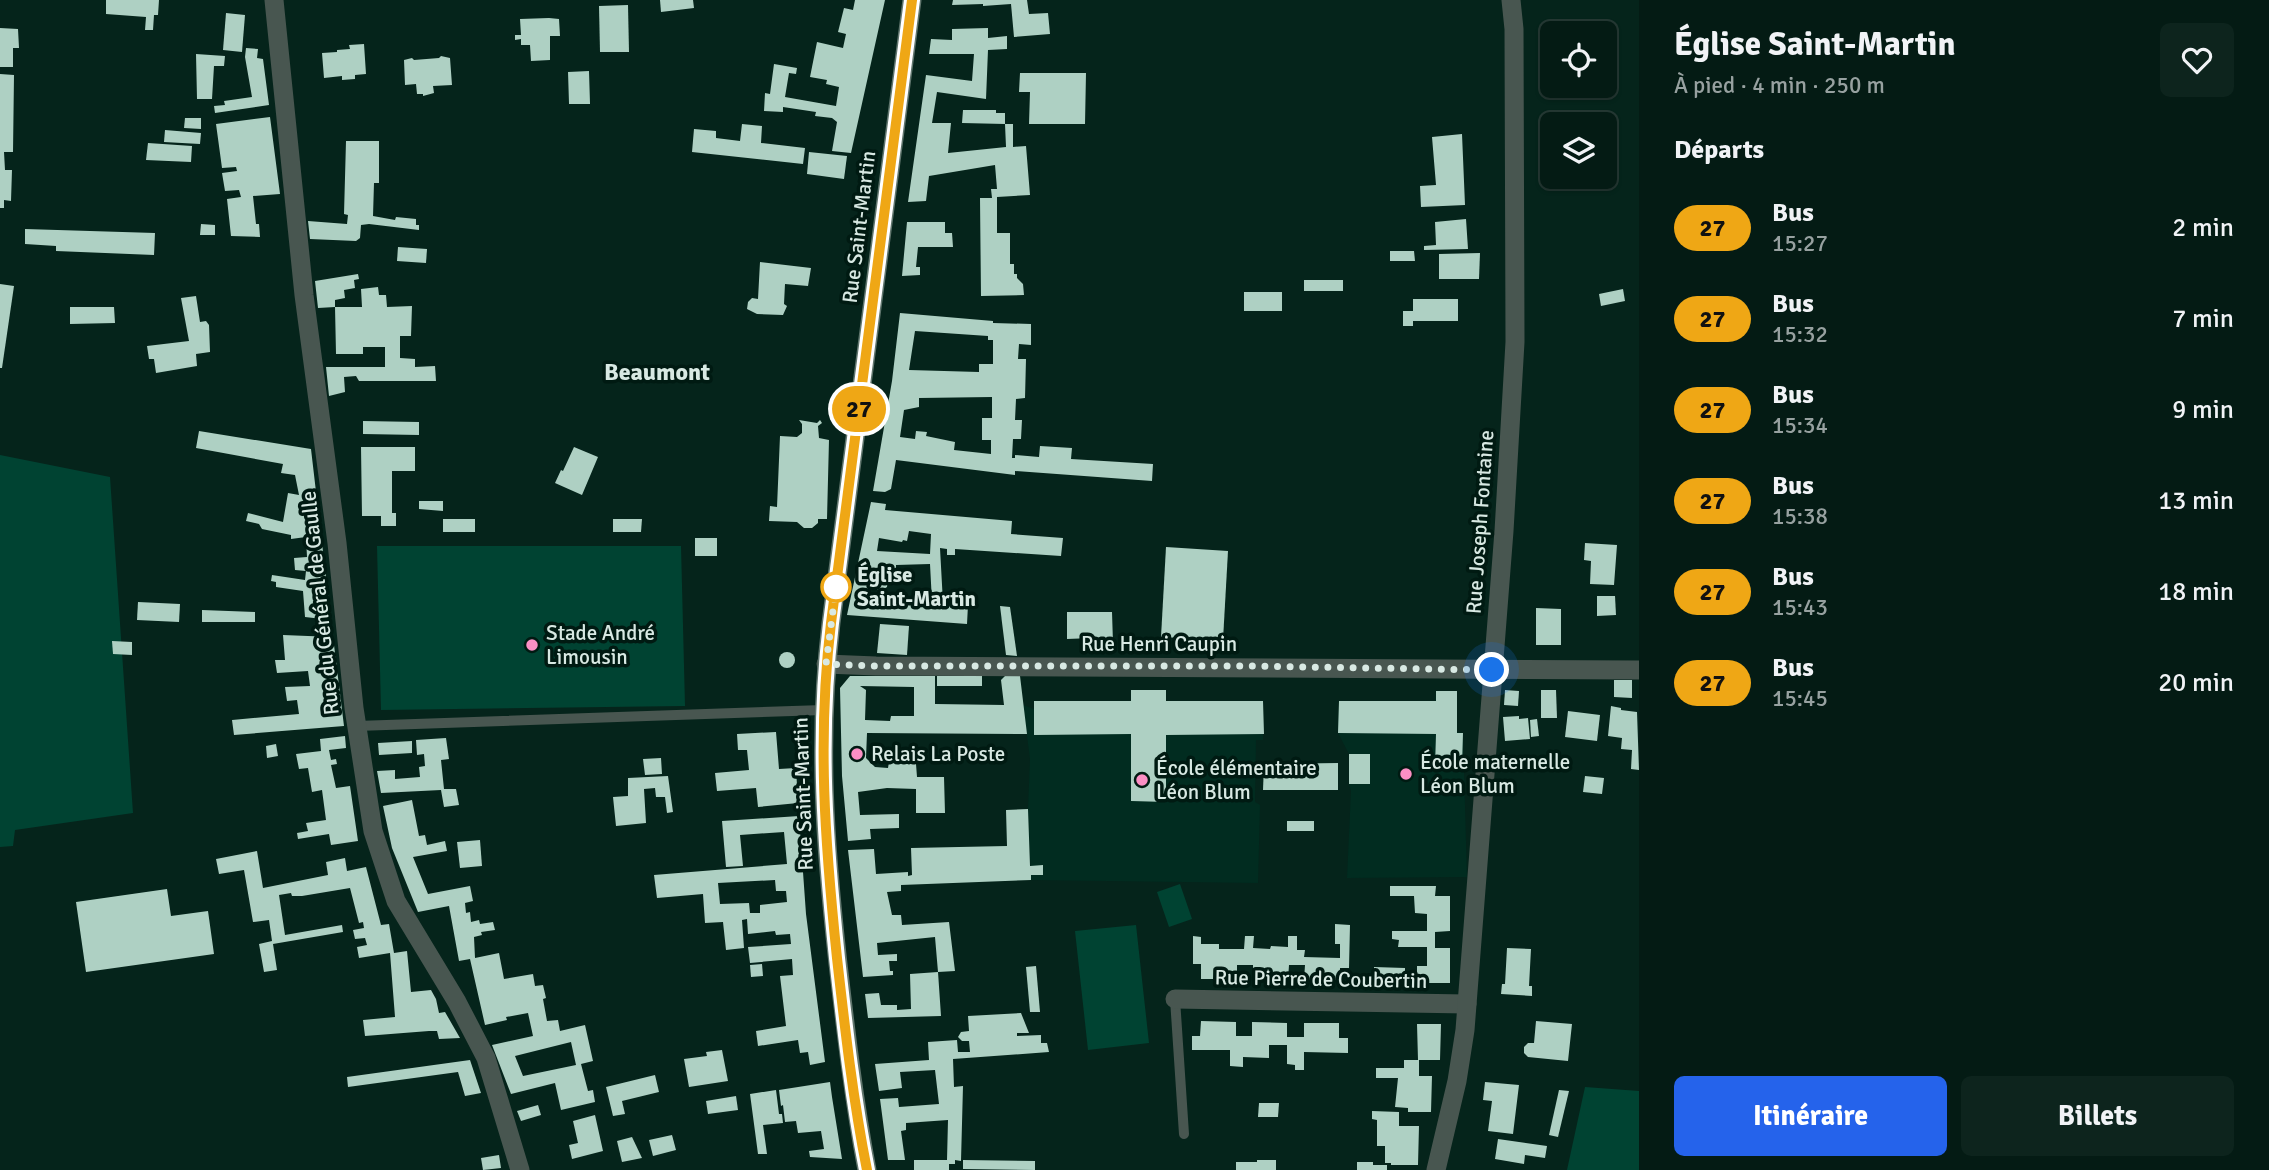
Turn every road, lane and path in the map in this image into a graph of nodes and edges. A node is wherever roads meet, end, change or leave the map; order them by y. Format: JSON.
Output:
{"nodes":[{"id":1,"x":274,"y":0,"type":"edge"},
{"id":2,"x":912,"y":0,"type":"edge"},
{"id":3,"x":1511,"y":0,"type":"edge"},
{"id":4,"x":826,"y":664,"type":"junction"},
{"id":5,"x":1492,"y":670,"type":"junction"},
{"id":6,"x":1639,"y":670,"type":"edge"},
{"id":7,"x":822,"y":710,"type":"junction"},
{"id":8,"x":357,"y":726,"type":"junction"},
{"id":9,"x":1175,"y":999,"type":"joint"},
{"id":10,"x":1467,"y":1004,"type":"junction"},
{"id":11,"x":1184,"y":1134,"type":"dead end"},
{"id":12,"x":520,"y":1170,"type":"edge"},
{"id":13,"x":867,"y":1170,"type":"edge"},
{"id":14,"x":1437,"y":1170,"type":"edge"}],
"edges":[{"from":1,"to":8,"type":"street","name":"Rue du Général de Gaulle"},
{"from":2,"to":4,"type":"main road","name":"Rue Saint-Martin"},
{"from":3,"to":5,"type":"street","name":"Rue Joseph Fontaine"},
{"from":4,"to":5,"type":"street","name":"Rue Henri Caupin"},
{"from":4,"to":7,"type":"main road","name":"Rue Saint-Martin"},
{"from":5,"to":6,"type":"street","name":"Rue Henri Caupin"},
{"from":5,"to":10,"type":"street","name":"Rue Joseph Fontaine"},
{"from":7,"to":8,"type":"lane"},
{"from":7,"to":13,"type":"main road","name":"Rue Saint-Martin"},
{"from":8,"to":12,"type":"street","name":"Rue du Général de Gaulle"},
{"from":9,"to":10,"type":"street","name":"Rue Pierre de Coubertin"},
{"from":9,"to":11,"type":"lane"},
{"from":10,"to":14,"type":"street","name":"Rue Joseph Fontaine"}]}
